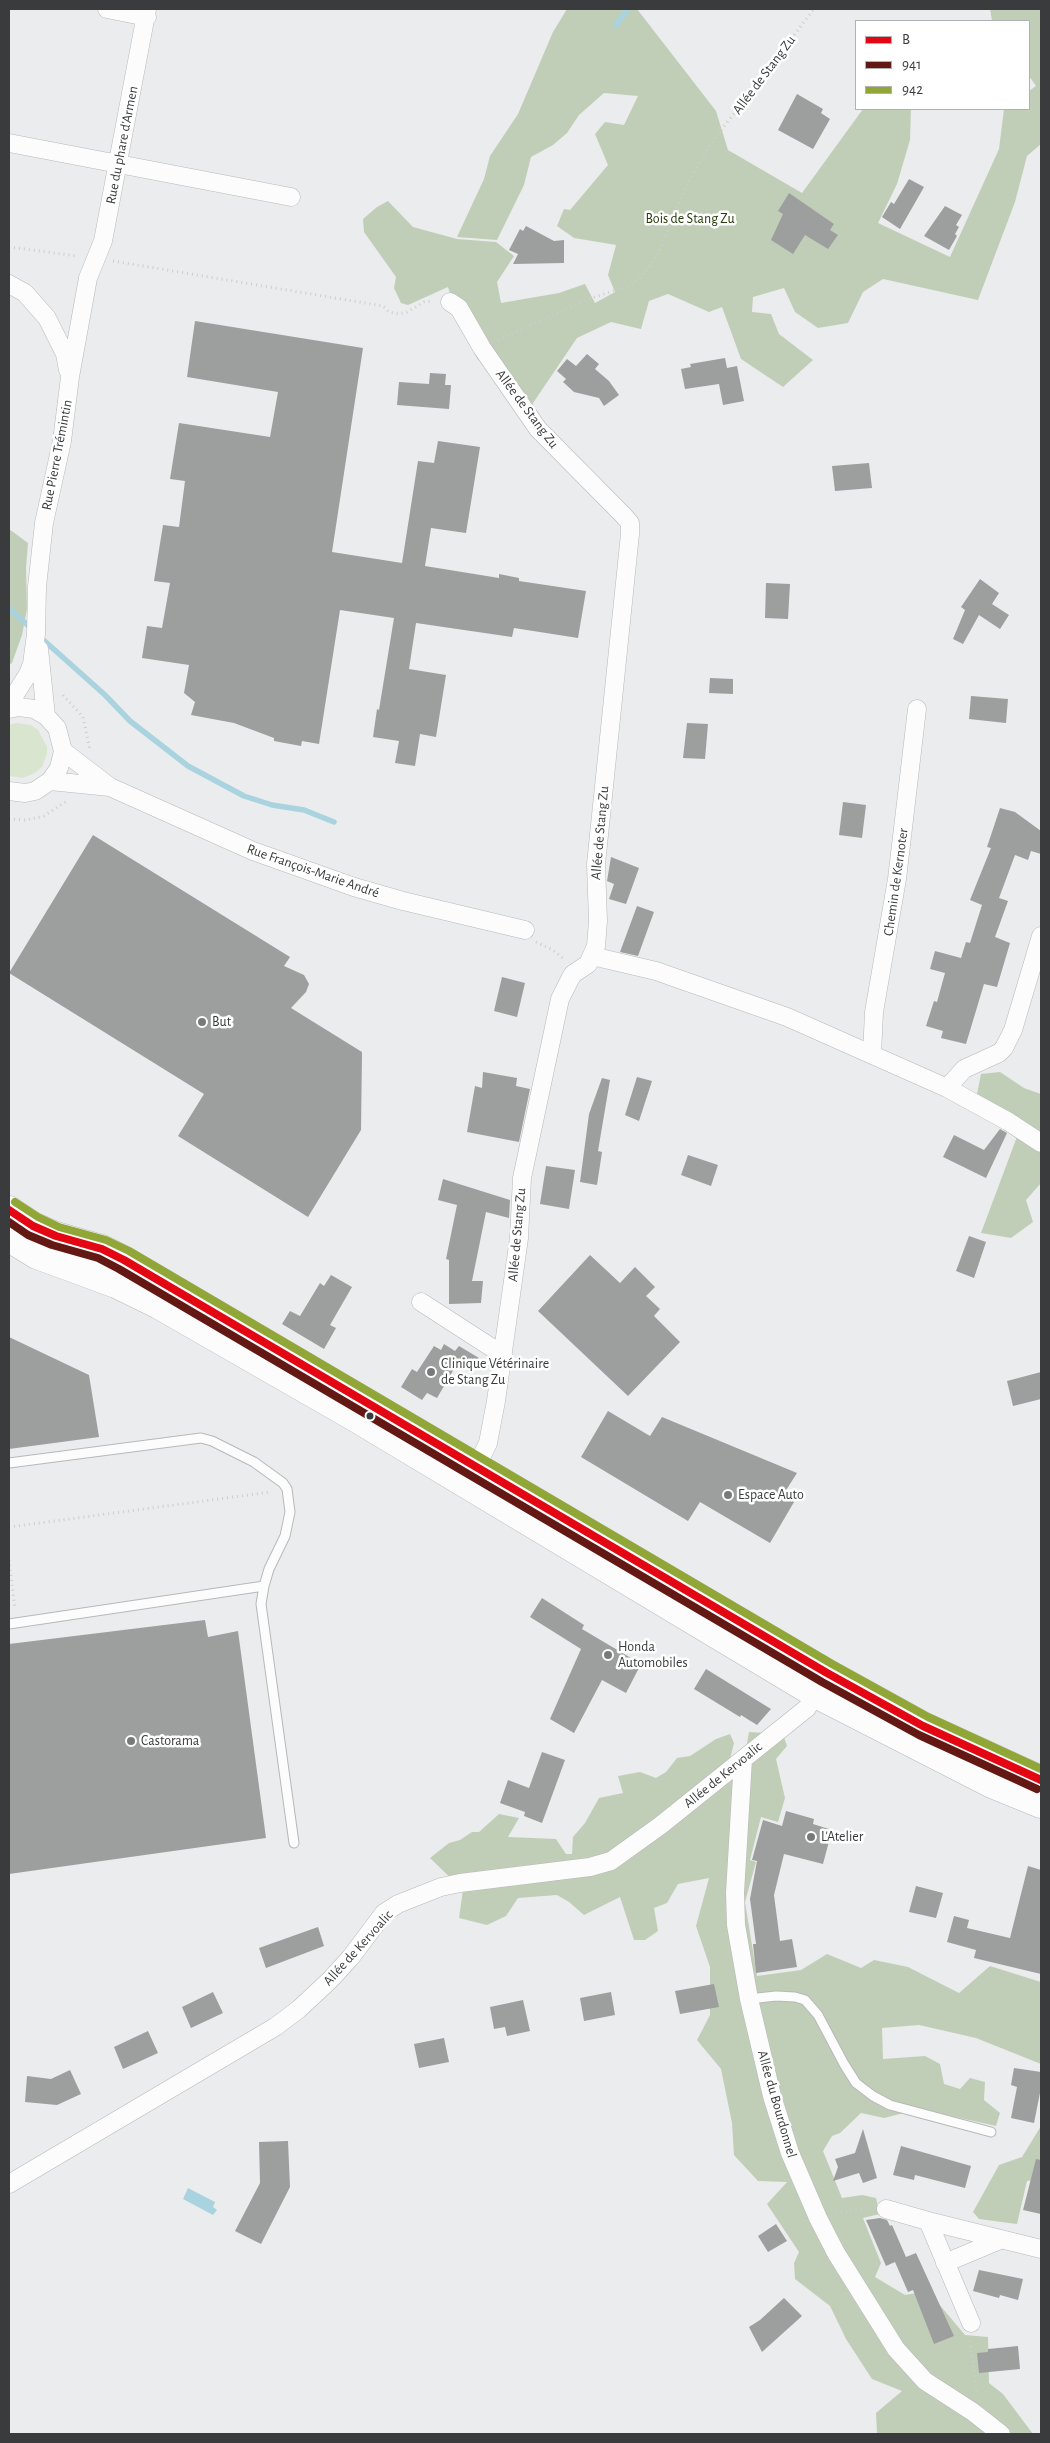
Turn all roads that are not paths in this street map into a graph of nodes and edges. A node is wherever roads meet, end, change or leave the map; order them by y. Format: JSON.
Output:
{"nodes":[{"id":1,"x":107,"y":9,"type":"edge"},
{"id":2,"x":147,"y":13,"type":"edge"},
{"id":3,"x":9,"y":143,"type":"edge"},
{"id":4,"x":118,"y":165,"type":"junction"},
{"id":5,"x":291,"y":197,"type":"dead end"},
{"id":6,"x":88,"y":278,"type":"joint"},
{"id":7,"x":9,"y":284,"type":"edge"},
{"id":8,"x":450,"y":302,"type":"road end"},
{"id":9,"x":70,"y":377,"type":"junction"},
{"id":10,"x":36,"y":634,"type":"junction"},
{"id":11,"x":9,"y":704,"type":"edge"},
{"id":12,"x":9,"y":709,"type":"edge"},
{"id":13,"x":917,"y":709,"type":"dead end"},
{"id":14,"x":46,"y":716,"type":"junction"},
{"id":15,"x":63,"y":751,"type":"junction"},
{"id":16,"x":50,"y":781,"type":"junction"},
{"id":17,"x":110,"y":787,"type":"junction"},
{"id":18,"x":9,"y":791,"type":"edge"},
{"id":19,"x":525,"y":930,"type":"road end"},
{"id":20,"x":1041,"y":936,"type":"edge"},
{"id":21,"x":592,"y":956,"type":"junction"},
{"id":22,"x":872,"y":1054,"type":"junction"},
{"id":23,"x":947,"y":1088,"type":"junction"},
{"id":24,"x":1041,"y":1143,"type":"edge"},
{"id":25,"x":9,"y":1210,"type":"edge"},
{"id":26,"x":9,"y":1238,"type":"edge"},
{"id":27,"x":421,"y":1302,"type":"dead end"},
{"id":28,"x":503,"y":1355,"type":"junction"},
{"id":29,"x":356,"y":1418,"type":"junction"},
{"id":30,"x":9,"y":1463,"type":"edge"},
{"id":31,"x":477,"y":1466,"type":"junction"},
{"id":32,"x":492,"y":1500,"type":"junction"},
{"id":33,"x":264,"y":1586,"type":"junction"},
{"id":34,"x":13,"y":1623,"type":"edge"},
{"id":35,"x":816,"y":1694,"type":"junction"},
{"id":36,"x":917,"y":1730,"type":"junction"},
{"id":37,"x":743,"y":1759,"type":"junction"},
{"id":38,"x":1041,"y":1780,"type":"edge"},
{"id":39,"x":1041,"y":1804,"type":"edge"},
{"id":40,"x":294,"y":1844,"type":"dead end"},
{"id":41,"x":749,"y":1999,"type":"junction"},
{"id":42,"x":991,"y":2132,"type":"dead end"},
{"id":43,"x":9,"y":2184,"type":"edge"},
{"id":44,"x":886,"y":2209,"type":"road end"},
{"id":45,"x":928,"y":2221,"type":"junction"},
{"id":46,"x":1000,"y":2240,"type":"junction"},
{"id":47,"x":1041,"y":2249,"type":"edge"},
{"id":48,"x":945,"y":2263,"type":"junction"},
{"id":49,"x":971,"y":2323,"type":"road end"},
{"id":50,"x":1001,"y":2434,"type":"edge"}],
"edges":[{"from":1,"to":2,"type":"street"},
{"from":2,"to":4,"type":"street","name":"Rue du phare d'Armen"},
{"from":3,"to":4,"type":"street"},
{"from":4,"to":5,"type":"street"},
{"from":4,"to":6,"type":"street","name":"Rue du phare d'Armen"},
{"from":6,"to":9,"type":"street","name":"Rue Pierre Trémintin"},
{"from":7,"to":9,"type":"street"},
{"from":8,"to":21,"type":"street","name":"Allée de Stang Zu"},
{"from":9,"to":10,"type":"street","name":"Rue Pierre Trémintin"},
{"from":10,"to":11,"type":"street","name":"Rue Pierre Trémintin"},
{"from":10,"to":14,"type":"street","name":"Rue Pierre Trémintin"},
{"from":12,"to":14,"type":"street"},
{"from":13,"to":22,"type":"street","name":"Chemin de Kernoter"},
{"from":14,"to":15,"type":"street"},
{"from":15,"to":16,"type":"street"},
{"from":15,"to":17,"type":"street","name":"Rue François-Marie André"},
{"from":16,"to":17,"type":"street","name":"Rue François-Marie André"},
{"from":16,"to":18,"type":"street"},
{"from":17,"to":19,"type":"street","name":"Rue François-Marie André"},
{"from":20,"to":23,"type":"street"},
{"from":21,"to":22,"type":"street"},
{"from":21,"to":28,"type":"street","name":"Allée de Stang Zu"},
{"from":22,"to":23,"type":"street"},
{"from":23,"to":24,"type":"street"},
{"from":25,"to":31,"type":"main road"},
{"from":26,"to":29,"type":"main road"},
{"from":27,"to":28,"type":"street"},
{"from":28,"to":31,"type":"street","name":"Allée de Stang Zu"},
{"from":29,"to":31,"type":"street"},
{"from":29,"to":32,"type":"main road"},
{"from":30,"to":33,"type":"lane"},
{"from":31,"to":32,"type":"street"},
{"from":31,"to":36,"type":"main road"},
{"from":32,"to":35,"type":"main road"},
{"from":33,"to":34,"type":"lane"},
{"from":33,"to":40,"type":"lane"},
{"from":35,"to":36,"type":"main road"},
{"from":35,"to":36,"type":"street"},
{"from":35,"to":37,"type":"street","name":"Allée de Kervoalic"},
{"from":36,"to":38,"type":"main road"},
{"from":36,"to":39,"type":"main road"},
{"from":37,"to":41,"type":"street","name":"Allée du Bourdonnel"},
{"from":37,"to":43,"type":"street","name":"Allée de Kervoalic"},
{"from":41,"to":42,"type":"lane"},
{"from":41,"to":50,"type":"street","name":"Allée du Bourdonnel"},
{"from":44,"to":45,"type":"street"},
{"from":45,"to":46,"type":"street"},
{"from":45,"to":48,"type":"street"},
{"from":46,"to":47,"type":"street"},
{"from":46,"to":48,"type":"street"},
{"from":48,"to":49,"type":"street"}]}
